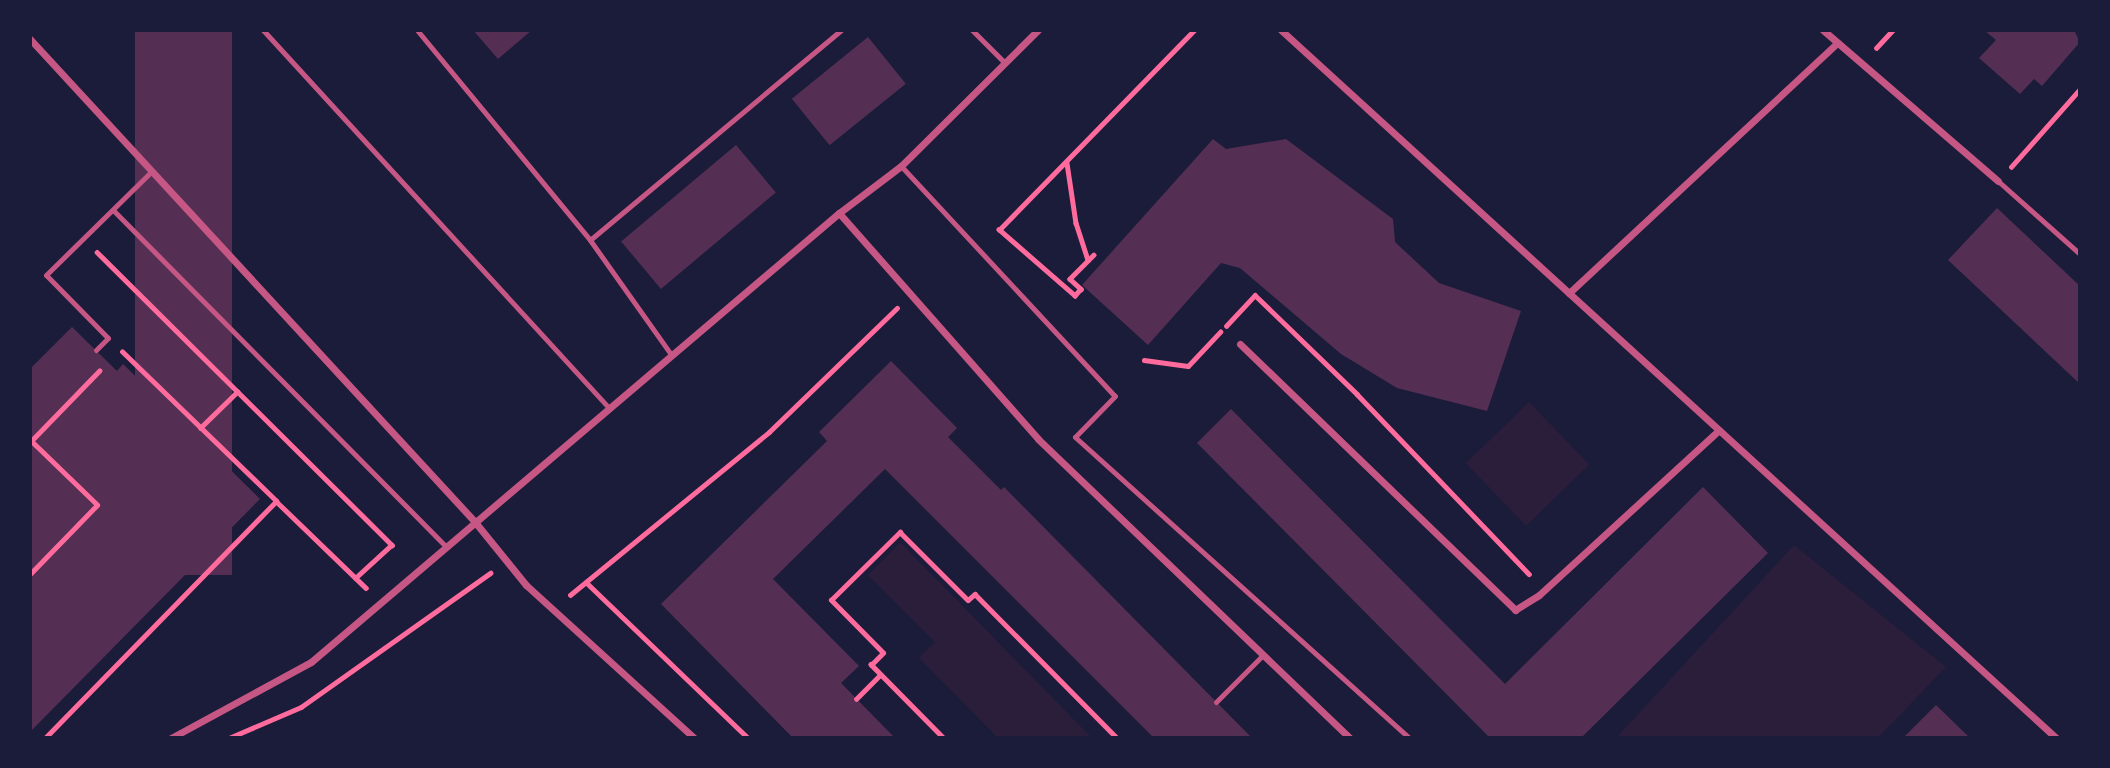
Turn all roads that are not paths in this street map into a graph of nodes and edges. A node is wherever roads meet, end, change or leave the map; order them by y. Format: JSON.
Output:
{"nodes":[{"id":1,"x":264,"y":30,"type":"edge"},
{"id":2,"x":417,"y":30,"type":"edge"},
{"id":3,"x":841,"y":30,"type":"edge"},
{"id":4,"x":972,"y":30,"type":"edge"},
{"id":5,"x":1038,"y":30,"type":"edge"},
{"id":6,"x":1281,"y":30,"type":"edge"},
{"id":7,"x":1823,"y":30,"type":"edge"},
{"id":8,"x":30,"y":39,"type":"edge"},
{"id":9,"x":1837,"y":43,"type":"junction"},
{"id":10,"x":1003,"y":61,"type":"junction"},
{"id":11,"x":901,"y":166,"type":"junction"},
{"id":12,"x":152,"y":171,"type":"junction"},
{"id":13,"x":1998,"y":181,"type":"joint"},
{"id":14,"x":113,"y":210,"type":"junction"},
{"id":15,"x":839,"y":213,"type":"junction"},
{"id":16,"x":590,"y":240,"type":"junction"},
{"id":17,"x":2080,"y":254,"type":"edge"},
{"id":18,"x":1569,"y":293,"type":"junction"},
{"id":19,"x":1240,"y":344,"type":"dead end"},
{"id":20,"x":96,"y":350,"type":"dead end"},
{"id":21,"x":672,"y":356,"type":"junction"},
{"id":22,"x":609,"y":408,"type":"junction"},
{"id":23,"x":1719,"y":430,"type":"junction"},
{"id":24,"x":475,"y":522,"type":"junction"},
{"id":25,"x":446,"y":547,"type":"junction"},
{"id":26,"x":1263,"y":655,"type":"junction"},
{"id":27,"x":1216,"y":702,"type":"dead end"},
{"id":28,"x":171,"y":738,"type":"edge"},
{"id":29,"x":694,"y":738,"type":"edge"},
{"id":30,"x":1350,"y":738,"type":"edge"},
{"id":31,"x":1409,"y":738,"type":"edge"},
{"id":32,"x":2056,"y":738,"type":"edge"}],
"edges":[{"from":1,"to":22,"type":"lane"},
{"from":2,"to":16,"type":"lane"},
{"from":3,"to":16,"type":"lane"},
{"from":4,"to":10,"type":"lane"},
{"from":5,"to":10,"type":"street"},
{"from":6,"to":18,"type":"street"},
{"from":7,"to":9,"type":"street"},
{"from":8,"to":12,"type":"street"},
{"from":9,"to":13,"type":"street"},
{"from":9,"to":18,"type":"street"},
{"from":10,"to":11,"type":"street"},
{"from":11,"to":15,"type":"street"},
{"from":11,"to":31,"type":"lane"},
{"from":12,"to":14,"type":"lane"},
{"from":12,"to":24,"type":"street"},
{"from":13,"to":17,"type":"lane"},
{"from":14,"to":20,"type":"lane"},
{"from":14,"to":25,"type":"lane"},
{"from":15,"to":21,"type":"street"},
{"from":15,"to":26,"type":"street"},
{"from":16,"to":21,"type":"lane"},
{"from":18,"to":23,"type":"street"},
{"from":19,"to":23,"type":"street"},
{"from":21,"to":22,"type":"street"},
{"from":22,"to":24,"type":"street"},
{"from":23,"to":32,"type":"street"},
{"from":24,"to":25,"type":"street"},
{"from":24,"to":29,"type":"street"},
{"from":25,"to":28,"type":"street"},
{"from":26,"to":27,"type":"lane"},
{"from":26,"to":30,"type":"street"}]}
